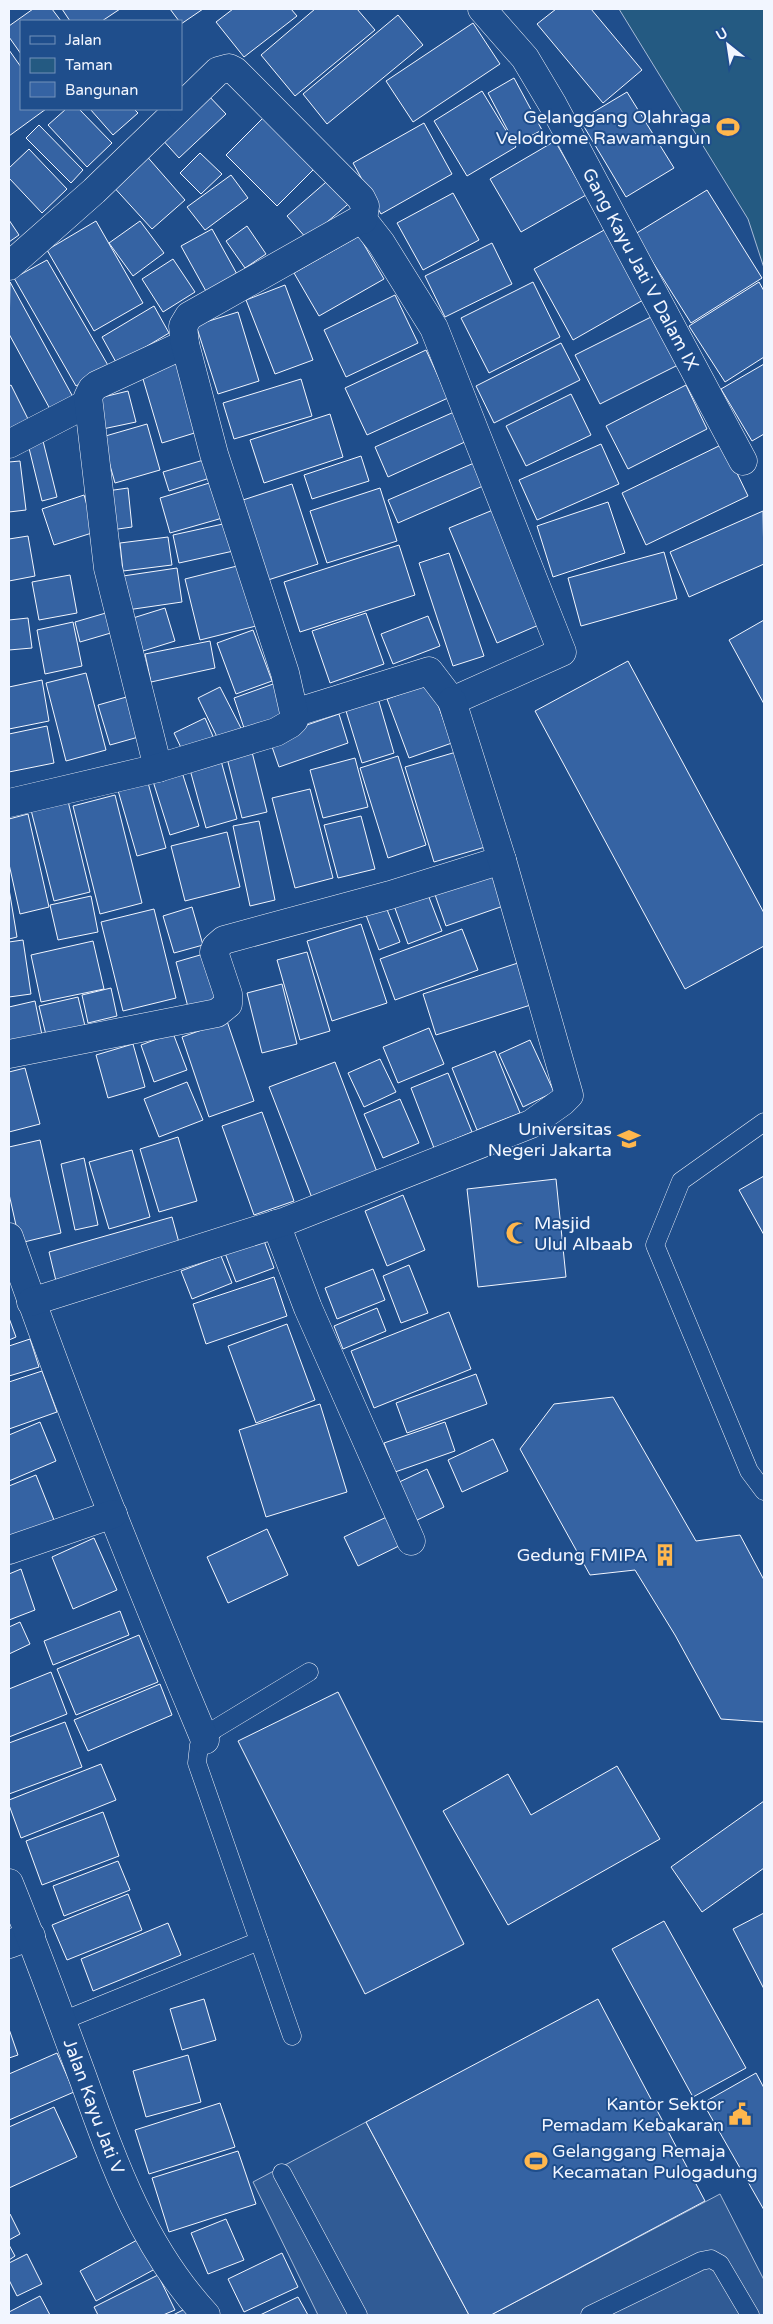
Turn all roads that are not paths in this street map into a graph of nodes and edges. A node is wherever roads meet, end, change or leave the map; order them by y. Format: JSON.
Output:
{"nodes":[{"id":1,"x":482,"y":9,"type":"edge"},
{"id":2,"x":182,"y":106,"type":"edge"},
{"id":3,"x":178,"y":110,"type":"edge"},
{"id":4,"x":363,"y":220,"type":"junction"},
{"id":5,"x":9,"y":266,"type":"edge"},
{"id":6,"x":185,"y":344,"type":"junction"},
{"id":7,"x":88,"y":403,"type":"junction"},
{"id":8,"x":9,"y":444,"type":"edge"},
{"id":9,"x":742,"y":461,"type":"dead end"},
{"id":10,"x":452,"y":701,"type":"junction"},
{"id":11,"x":294,"y":713,"type":"junction"},
{"id":12,"x":158,"y":768,"type":"junction"},
{"id":13,"x":9,"y":803,"type":"edge"},
{"id":14,"x":502,"y":860,"type":"junction"},
{"id":15,"x":9,"y":1054,"type":"edge"},
{"id":16,"x":764,"y":1122,"type":"edge"},
{"id":17,"x":276,"y":1224,"type":"junction"},
{"id":18,"x":9,"y":1238,"type":"edge"},
{"id":19,"x":31,"y":1302,"type":"junction"},
{"id":20,"x":764,"y":1491,"type":"edge"},
{"id":21,"x":113,"y":1514,"type":"junction"},
{"id":22,"x":411,"y":1541,"type":"dead end"},
{"id":23,"x":9,"y":1550,"type":"edge"},
{"id":24,"x":310,"y":1672,"type":"dead end"},
{"id":25,"x":205,"y":1740,"type":"junction"},
{"id":26,"x":9,"y":1883,"type":"edge"},
{"id":27,"x":20,"y":1940,"type":"edge"},
{"id":28,"x":259,"y":1942,"type":"junction"},
{"id":29,"x":62,"y":2021,"type":"junction"},
{"id":30,"x":292,"y":2036,"type":"dead end"},
{"id":31,"x":282,"y":2173,"type":"dead end"},
{"id":32,"x":206,"y":2315,"type":"edge"},
{"id":33,"x":358,"y":2315,"type":"edge"},
{"id":34,"x":590,"y":2315,"type":"edge"},
{"id":35,"x":750,"y":2315,"type":"edge"}],
"edges":[{"from":1,"to":9,"type":"street","name":"Gang Kayu Jati V Dalam IX"},
{"from":2,"to":4,"type":"street"},
{"from":3,"to":5,"type":"street"},
{"from":4,"to":6,"type":"street"},
{"from":4,"to":10,"type":"street"},
{"from":6,"to":7,"type":"street"},
{"from":6,"to":11,"type":"street"},
{"from":7,"to":8,"type":"street"},
{"from":7,"to":12,"type":"street"},
{"from":10,"to":11,"type":"street"},
{"from":10,"to":14,"type":"street"},
{"from":11,"to":12,"type":"street"},
{"from":12,"to":13,"type":"street"},
{"from":14,"to":15,"type":"street"},
{"from":14,"to":17,"type":"street"},
{"from":16,"to":20,"type":"lane"},
{"from":17,"to":19,"type":"street"},
{"from":17,"to":22,"type":"street"},
{"from":18,"to":19,"type":"street"},
{"from":19,"to":21,"type":"street"},
{"from":21,"to":23,"type":"street"},
{"from":21,"to":25,"type":"street"},
{"from":24,"to":25,"type":"lane"},
{"from":25,"to":28,"type":"lane"},
{"from":26,"to":27,"type":"street","name":"Jalan Kayu Jati V"},
{"from":27,"to":29,"type":"street","name":"Jalan Kayu Jati V"},
{"from":28,"to":29,"type":"lane"},
{"from":28,"to":30,"type":"lane"},
{"from":29,"to":32,"type":"street","name":"Jalan Kayu Jati V"},
{"from":31,"to":33,"type":"lane"},
{"from":34,"to":35,"type":"lane"}]}
